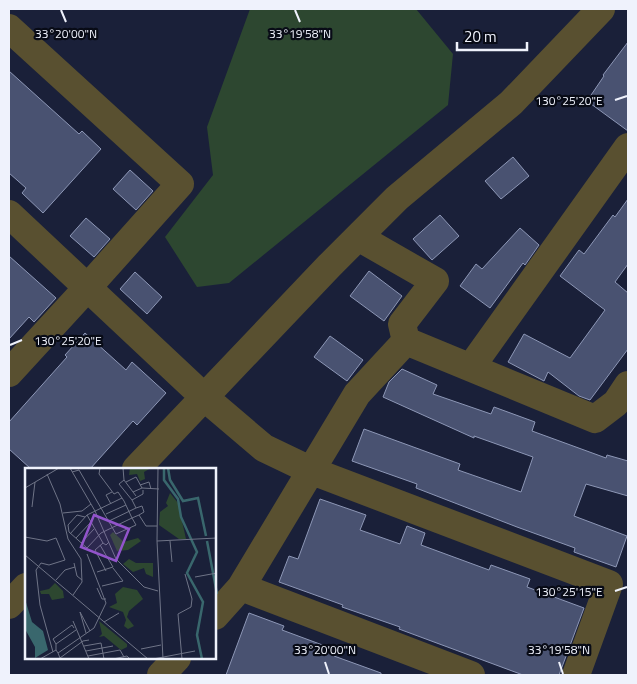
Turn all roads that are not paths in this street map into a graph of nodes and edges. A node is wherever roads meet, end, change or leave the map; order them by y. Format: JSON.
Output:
{"nodes":[{"id":1,"x":602,"y":9,"type":"edge"},
{"id":2,"x":9,"y":28,"type":"edge"},
{"id":3,"x":628,"y":147,"type":"edge"},
{"id":4,"x":9,"y":214,"type":"edge"},
{"id":5,"x":358,"y":237,"type":"junction"},
{"id":6,"x":88,"y":287,"type":"junction"},
{"id":7,"x":406,"y":341,"type":"junction"},
{"id":8,"x":470,"y":368,"type":"junction"},
{"id":9,"x":9,"y":373,"type":"edge"},
{"id":10,"x":628,"y":386,"type":"edge"},
{"id":11,"x":204,"y":397,"type":"junction"},
{"id":12,"x":137,"y":468,"type":"edge"},
{"id":13,"x":312,"y":471,"type":"junction"},
{"id":14,"x":242,"y":587,"type":"junction"},
{"id":15,"x":25,"y":588,"type":"edge"},
{"id":16,"x":9,"y":605,"type":"edge"},
{"id":17,"x":216,"y":615,"type":"edge"},
{"id":18,"x":176,"y":659,"type":"edge"},
{"id":19,"x":161,"y":675,"type":"edge"},
{"id":20,"x":471,"y":675,"type":"edge"},
{"id":21,"x":576,"y":675,"type":"edge"}],
"edges":[{"from":1,"to":5,"type":"street"},
{"from":2,"to":6,"type":"street"},
{"from":3,"to":8,"type":"street"},
{"from":4,"to":6,"type":"street"},
{"from":5,"to":7,"type":"street"},
{"from":5,"to":11,"type":"street"},
{"from":6,"to":9,"type":"street"},
{"from":6,"to":11,"type":"street"},
{"from":7,"to":8,"type":"street"},
{"from":7,"to":13,"type":"street"},
{"from":8,"to":10,"type":"street"},
{"from":11,"to":12,"type":"street"},
{"from":11,"to":13,"type":"street"},
{"from":13,"to":14,"type":"street"},
{"from":13,"to":21,"type":"street"},
{"from":14,"to":17,"type":"street"},
{"from":14,"to":20,"type":"street"},
{"from":15,"to":16,"type":"street"},
{"from":18,"to":19,"type":"street"}]}
